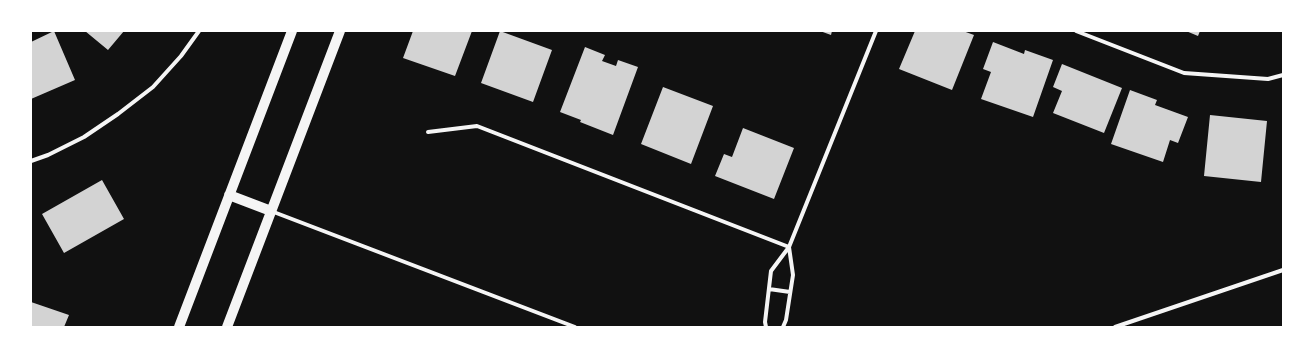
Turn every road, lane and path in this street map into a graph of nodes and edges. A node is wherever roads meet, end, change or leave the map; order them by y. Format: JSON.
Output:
{"nodes":[{"id":1,"x":199,"y":31,"type":"edge"},
{"id":2,"x":292,"y":31,"type":"edge"},
{"id":3,"x":340,"y":31,"type":"edge"},
{"id":4,"x":876,"y":31,"type":"edge"},
{"id":5,"x":1076,"y":31,"type":"edge"},
{"id":6,"x":1283,"y":75,"type":"edge"},
{"id":7,"x":428,"y":132,"type":"dead end"},
{"id":8,"x":31,"y":161,"type":"edge"},
{"id":9,"x":229,"y":195,"type":"junction"},
{"id":10,"x":271,"y":211,"type":"junction"},
{"id":11,"x":789,"y":247,"type":"junction"},
{"id":12,"x":1283,"y":270,"type":"edge"},
{"id":13,"x":769,"y":289,"type":"junction"},
{"id":14,"x":790,"y":292,"type":"junction"},
{"id":15,"x":178,"y":327,"type":"edge"},
{"id":16,"x":227,"y":327,"type":"edge"},
{"id":17,"x":575,"y":327,"type":"edge"},
{"id":18,"x":766,"y":327,"type":"edge"},
{"id":19,"x":783,"y":327,"type":"edge"},
{"id":20,"x":1115,"y":327,"type":"edge"}],
"edges":[{"from":1,"to":8,"type":"street"},
{"from":2,"to":9,"type":"main road"},
{"from":3,"to":10,"type":"main road"},
{"from":4,"to":11,"type":"street"},
{"from":5,"to":6,"type":"street"},
{"from":7,"to":11,"type":"street"},
{"from":9,"to":10,"type":"main road"},
{"from":9,"to":15,"type":"main road"},
{"from":10,"to":16,"type":"main road"},
{"from":10,"to":17,"type":"street"},
{"from":11,"to":13,"type":"street"},
{"from":11,"to":14,"type":"street"},
{"from":12,"to":20,"type":"street"},
{"from":13,"to":14,"type":"street"},
{"from":13,"to":18,"type":"street"},
{"from":14,"to":19,"type":"street"}]}
